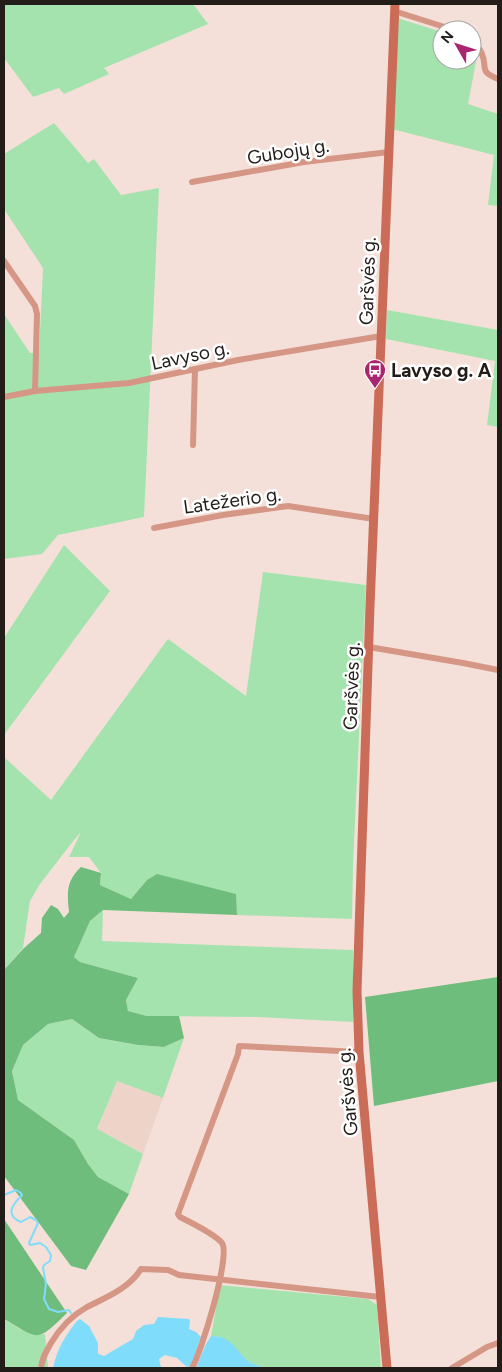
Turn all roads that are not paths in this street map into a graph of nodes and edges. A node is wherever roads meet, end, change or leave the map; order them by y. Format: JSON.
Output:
{"nodes":[{"id":1,"x":395,"y":7,"type":"edge"},
{"id":2,"x":432,"y":21,"type":"edge"},
{"id":3,"x":482,"y":56,"type":"edge"},
{"id":4,"x":498,"y":79,"type":"edge"},
{"id":5,"x":389,"y":152,"type":"junction"},
{"id":6,"x":192,"y":182,"type":"dead end"},
{"id":7,"x":4,"y":261,"type":"edge"},
{"id":8,"x":381,"y":336,"type":"junction"},
{"id":9,"x":194,"y":369,"type":"junction"},
{"id":10,"x":35,"y":392,"type":"junction"},
{"id":11,"x":4,"y":396,"type":"edge"},
{"id":12,"x":193,"y":445,"type":"dead end"},
{"id":13,"x":374,"y":519,"type":"junction"},
{"id":14,"x":154,"y":528,"type":"dead end"},
{"id":15,"x":369,"y":648,"type":"junction"},
{"id":16,"x":498,"y":670,"type":"edge"},
{"id":17,"x":359,"y":1052,"type":"junction"},
{"id":18,"x":220,"y":1280,"type":"junction"},
{"id":19,"x":380,"y":1297,"type":"junction"},
{"id":20,"x":498,"y":1343,"type":"edge"},
{"id":21,"x":41,"y":1368,"type":"edge"},
{"id":22,"x":192,"y":1368,"type":"edge"},
{"id":23,"x":387,"y":1368,"type":"edge"},
{"id":24,"x":452,"y":1368,"type":"edge"}],
"edges":[{"from":1,"to":2,"type":"street"},
{"from":1,"to":5,"type":"main road","name":"Garšvės g."},
{"from":3,"to":4,"type":"street"},
{"from":5,"to":6,"type":"street","name":"Gubojų g."},
{"from":5,"to":8,"type":"main road","name":"Garšvės g."},
{"from":7,"to":10,"type":"street"},
{"from":8,"to":9,"type":"street","name":"Lavyso g."},
{"from":8,"to":13,"type":"main road","name":"Garšvės g."},
{"from":9,"to":10,"type":"street","name":"Lavyso g."},
{"from":9,"to":12,"type":"street"},
{"from":10,"to":11,"type":"street","name":"Lavyso g."},
{"from":13,"to":14,"type":"street","name":"Latežerio g."},
{"from":13,"to":15,"type":"main road","name":"Garšvės g."},
{"from":15,"to":16,"type":"street"},
{"from":15,"to":17,"type":"main road","name":"Garšvės g."},
{"from":17,"to":18,"type":"street"},
{"from":17,"to":19,"type":"main road","name":"Garšvės g."},
{"from":18,"to":19,"type":"street"},
{"from":18,"to":21,"type":"street"},
{"from":18,"to":22,"type":"street"},
{"from":19,"to":23,"type":"main road","name":"Garšvės g."},
{"from":20,"to":24,"type":"street"}]}
